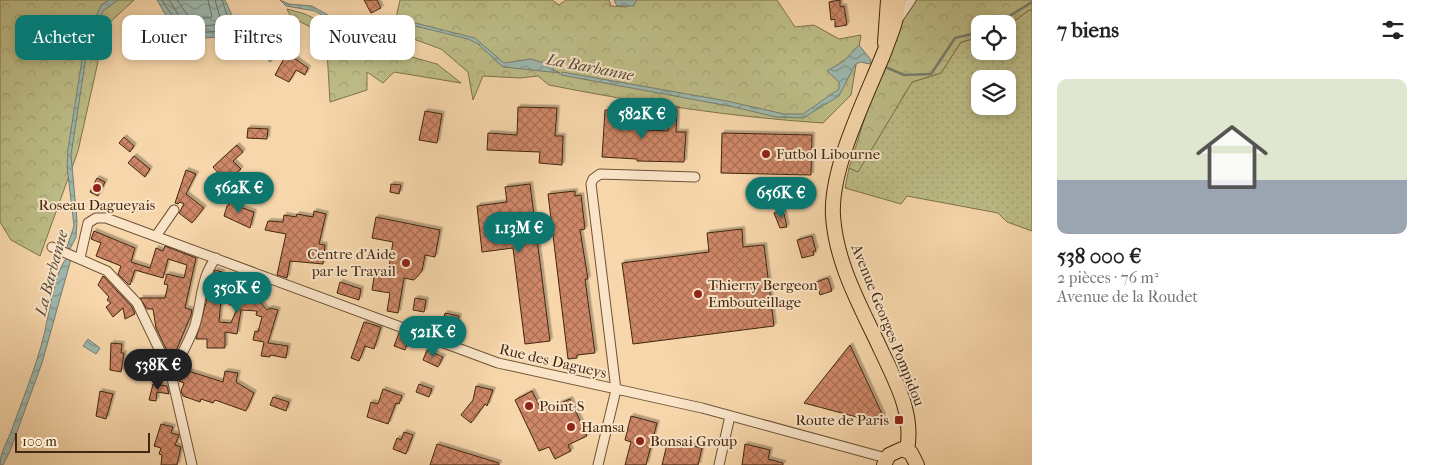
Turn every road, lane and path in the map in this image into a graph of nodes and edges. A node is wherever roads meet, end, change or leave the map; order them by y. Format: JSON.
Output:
{"nodes":[{"id":1,"x":888,"y":0,"type":"edge"},
{"id":2,"x":898,"y":0,"type":"edge"},
{"id":3,"x":911,"y":0,"type":"edge"},
{"id":4,"x":896,"y":21,"type":"junction"},
{"id":5,"x":881,"y":59,"type":"junction"},
{"id":6,"x":695,"y":177,"type":"dead end"},
{"id":7,"x":174,"y":210,"type":"dead end"},
{"id":8,"x":156,"y":236,"type":"junction"},
{"id":9,"x":52,"y":247,"type":"dead end"},
{"id":10,"x":80,"y":258,"type":"junction"},
{"id":11,"x":216,"y":258,"type":"junction"},
{"id":12,"x":172,"y":374,"type":"junction"},
{"id":13,"x":616,"y":390,"type":"junction"},
{"id":14,"x":730,"y":416,"type":"junction"},
{"id":15,"x":907,"y":450,"type":"junction"},
{"id":16,"x":885,"y":462,"type":"edge"},
{"id":17,"x":192,"y":465,"type":"edge"},
{"id":18,"x":598,"y":465,"type":"edge"},
{"id":19,"x":719,"y":465,"type":"edge"},
{"id":20,"x":918,"y":465,"type":"edge"}],
"edges":[{"from":1,"to":5,"type":"main road"},
{"from":2,"to":4,"type":"main road"},
{"from":3,"to":4,"type":"street"},
{"from":4,"to":5,"type":"main road"},
{"from":5,"to":15,"type":"main road","name":"Avenue Georges Pompidou"},
{"from":6,"to":13,"type":"street"},
{"from":7,"to":8,"type":"street"},
{"from":8,"to":10,"type":"street","name":"Rue des Dagueys"},
{"from":8,"to":11,"type":"street","name":"Rue des Dagueys"},
{"from":9,"to":10,"type":"street"},
{"from":10,"to":12,"type":"street"},
{"from":11,"to":12,"type":"street"},
{"from":11,"to":13,"type":"street","name":"Rue des Dagueys"},
{"from":12,"to":17,"type":"street"},
{"from":13,"to":14,"type":"street","name":"Rue des Dagueys"},
{"from":13,"to":18,"type":"street"},
{"from":14,"to":16,"type":"street","name":"Rue des Dagueys"},
{"from":14,"to":19,"type":"street"},
{"from":15,"to":16,"type":"main road"},
{"from":15,"to":20,"type":"main road"}]}
